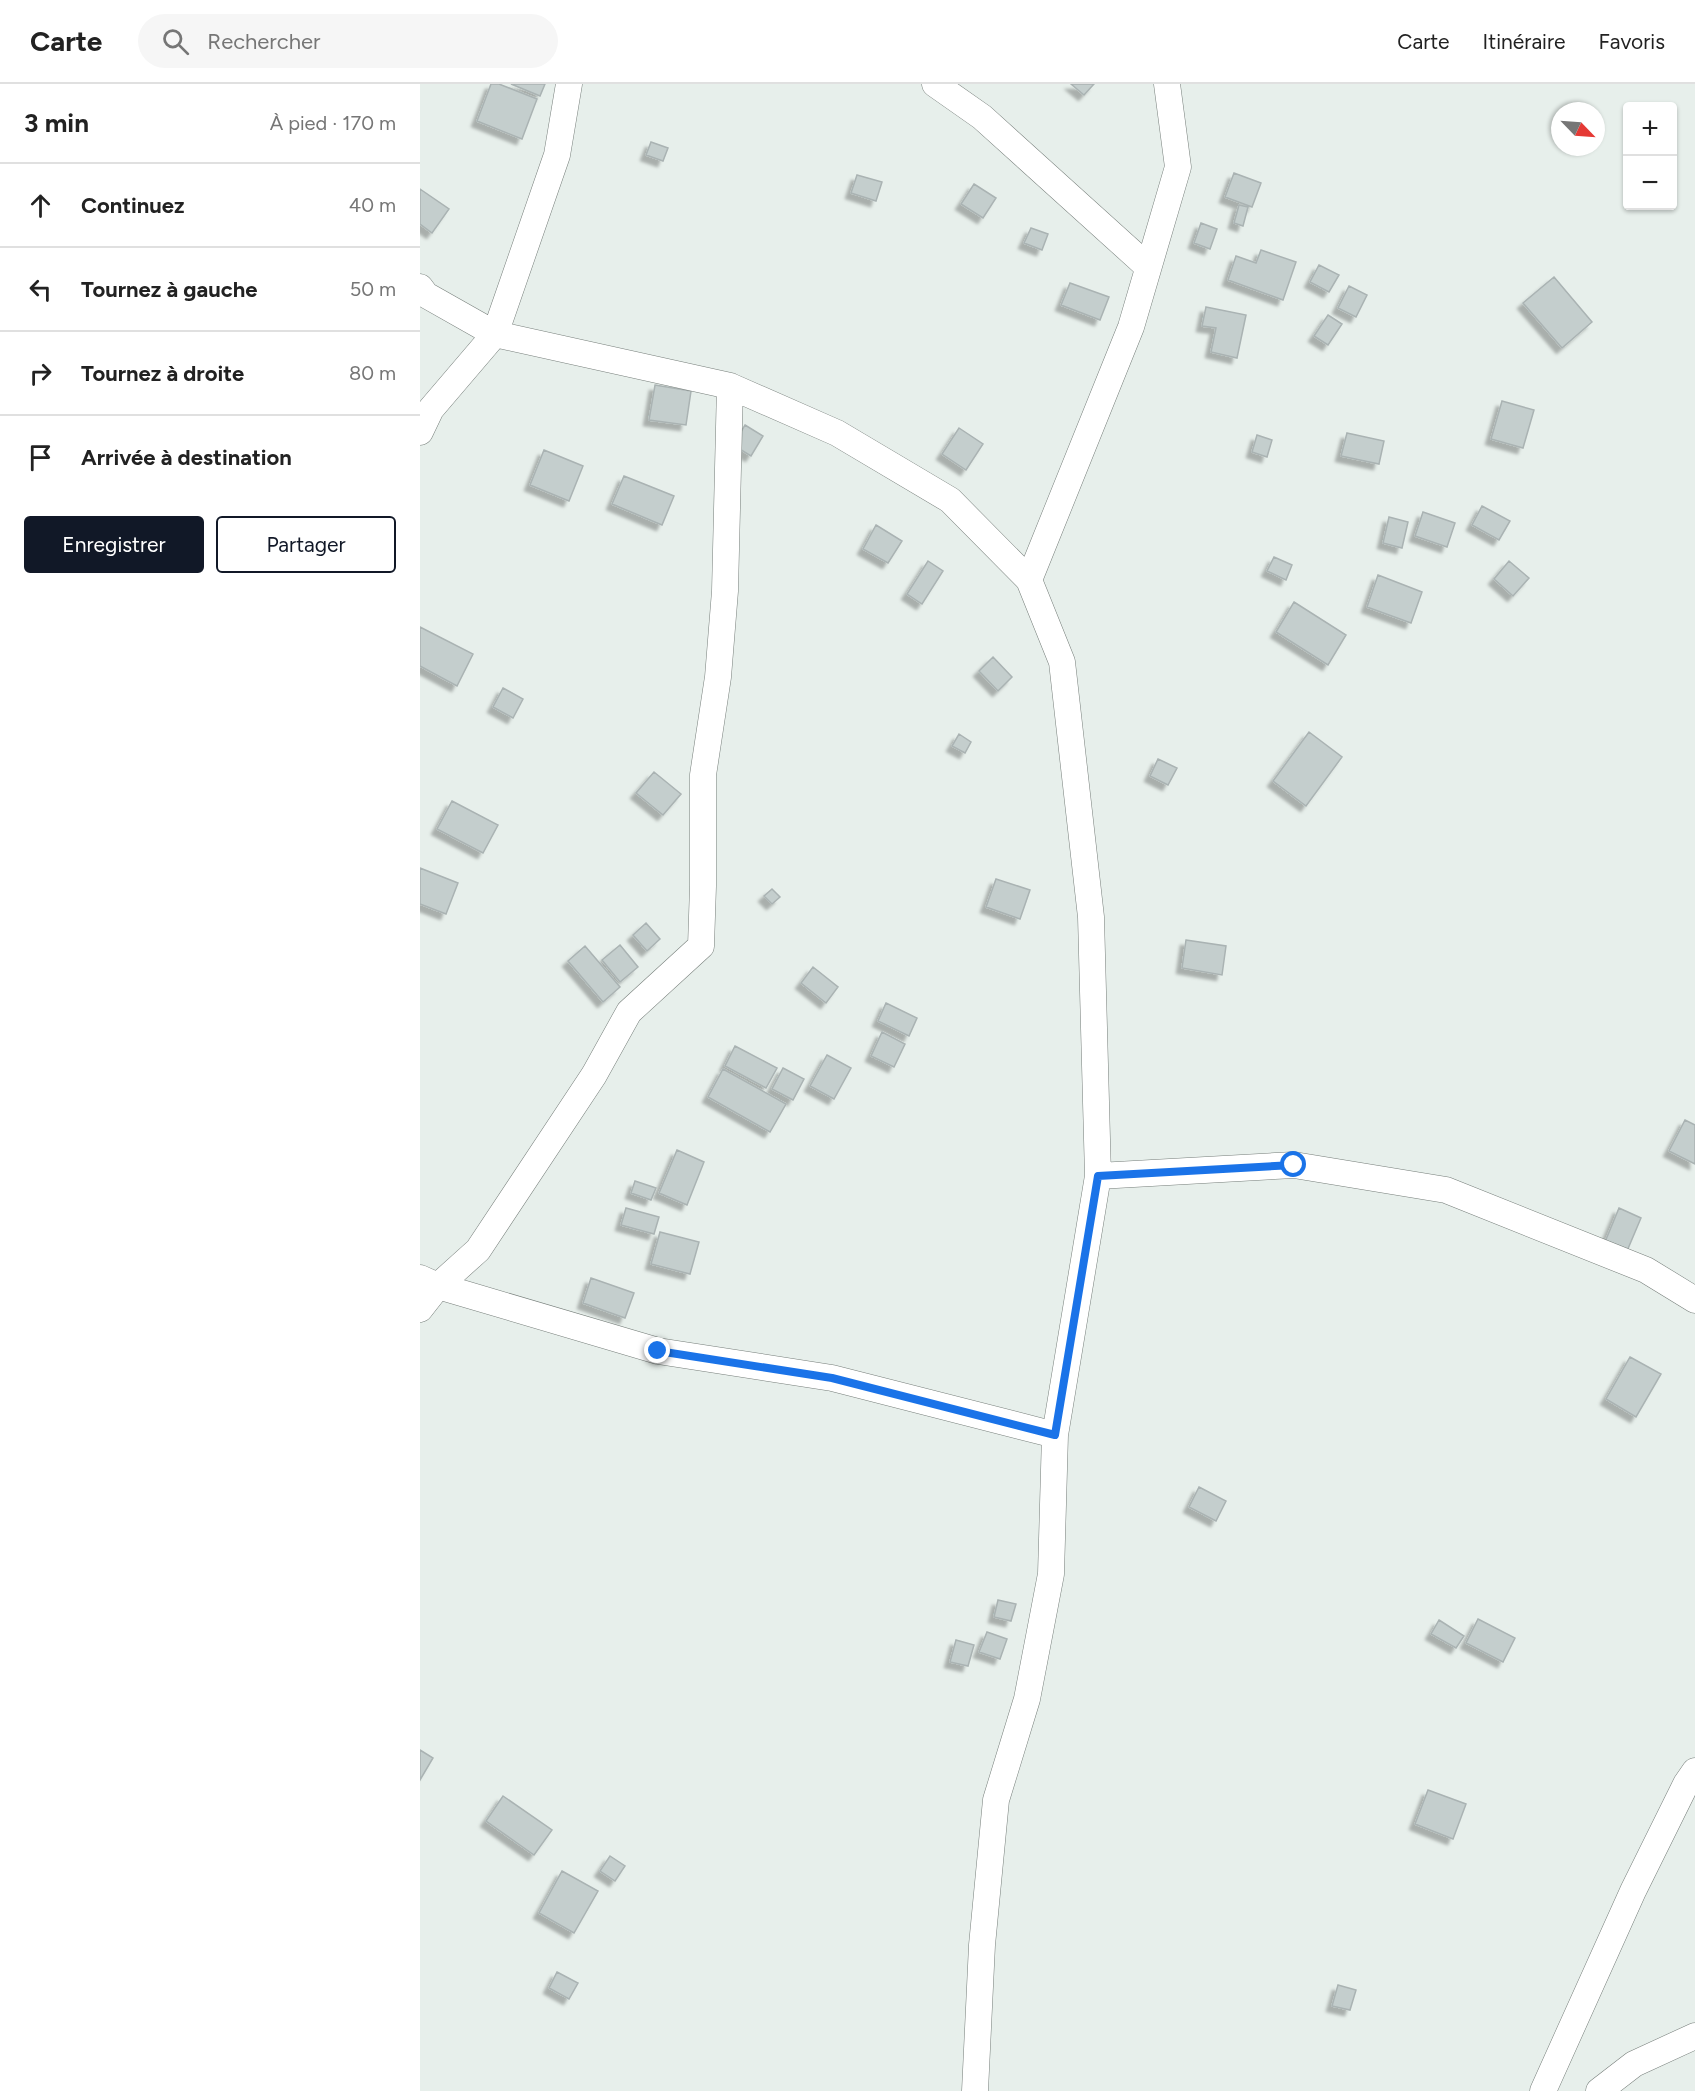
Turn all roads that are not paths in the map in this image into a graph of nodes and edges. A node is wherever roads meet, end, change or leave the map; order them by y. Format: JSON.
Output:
{"nodes":[{"id":1,"x":569,"y":84,"type":"edge"},
{"id":2,"x":935,"y":84,"type":"edge"},
{"id":3,"x":1167,"y":84,"type":"edge"},
{"id":4,"x":1148,"y":267,"type":"junction"},
{"id":5,"x":420,"y":287,"type":"edge"},
{"id":6,"x":495,"y":334,"type":"junction"},
{"id":7,"x":730,"y":386,"type":"junction"},
{"id":8,"x":420,"y":432,"type":"edge"},
{"id":9,"x":1029,"y":580,"type":"junction"},
{"id":10,"x":1098,"y":1176,"type":"junction"},
{"id":11,"x":429,"y":1282,"type":"edge"},
{"id":12,"x":1695,"y":1300,"type":"edge"},
{"id":13,"x":420,"y":1309,"type":"edge"},
{"id":14,"x":1055,"y":1435,"type":"junction"},
{"id":15,"x":1695,"y":1771,"type":"edge"},
{"id":16,"x":1695,"y":2036,"type":"edge"},
{"id":17,"x":975,"y":2091,"type":"edge"},
{"id":18,"x":1542,"y":2091,"type":"edge"},
{"id":19,"x":1599,"y":2091,"type":"edge"}],
"edges":[{"from":1,"to":6,"type":"street"},
{"from":2,"to":4,"type":"street"},
{"from":3,"to":4,"type":"street"},
{"from":4,"to":9,"type":"street"},
{"from":5,"to":6,"type":"street"},
{"from":6,"to":7,"type":"street"},
{"from":6,"to":8,"type":"street"},
{"from":7,"to":9,"type":"street"},
{"from":7,"to":11,"type":"street"},
{"from":9,"to":10,"type":"street"},
{"from":10,"to":12,"type":"street"},
{"from":10,"to":14,"type":"street"},
{"from":11,"to":13,"type":"street"},
{"from":11,"to":14,"type":"street"},
{"from":14,"to":17,"type":"street"},
{"from":15,"to":18,"type":"street"},
{"from":16,"to":19,"type":"street"}]}
